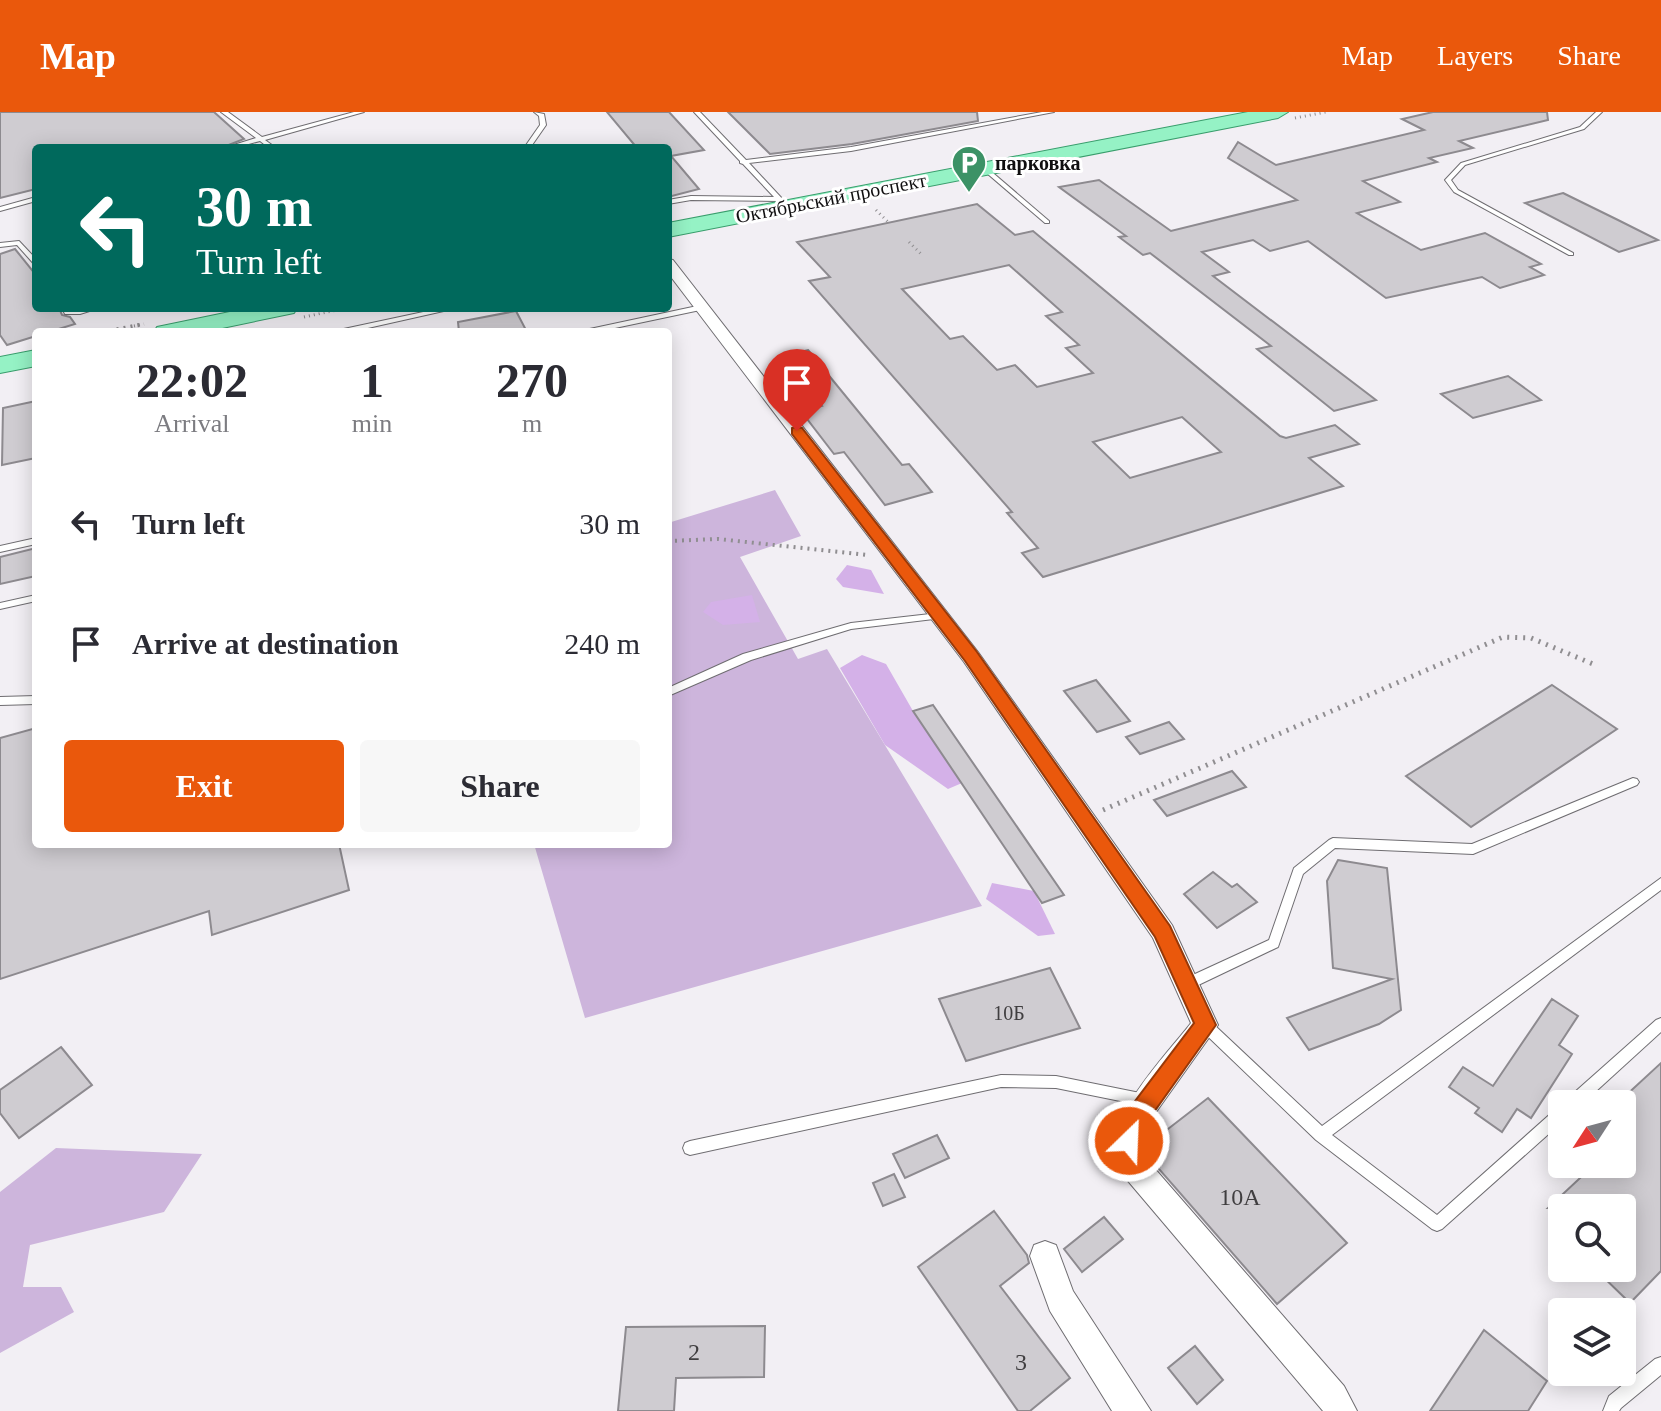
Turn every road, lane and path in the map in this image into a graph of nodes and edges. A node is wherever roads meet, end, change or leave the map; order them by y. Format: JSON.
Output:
{"nodes":[{"id":1,"x":224,"y":112,"type":"edge"},
{"id":2,"x":361,"y":112,"type":"edge"},
{"id":3,"x":537,"y":112,"type":"edge"},
{"id":4,"x":697,"y":112,"type":"edge"},
{"id":5,"x":1051,"y":112,"type":"edge"},
{"id":6,"x":1278,"y":112,"type":"edge"},
{"id":7,"x":1599,"y":112,"type":"edge"},
{"id":8,"x":263,"y":138,"type":"junction"},
{"id":9,"x":241,"y":144,"type":"edge"},
{"id":10,"x":269,"y":144,"type":"edge"},
{"id":11,"x":530,"y":144,"type":"edge"},
{"id":12,"x":742,"y":162,"type":"junction"},
{"id":13,"x":984,"y":168,"type":"junction"},
{"id":14,"x":32,"y":200,"type":"edge"},
{"id":15,"x":672,"y":201,"type":"edge"},
{"id":16,"x":868,"y":202,"type":"dead end"},
{"id":17,"x":783,"y":203,"type":"junction"},
{"id":18,"x":0,"y":209,"type":"edge"},
{"id":19,"x":1047,"y":222,"type":"dead end"},
{"id":20,"x":889,"y":223,"type":"dead end"},
{"id":21,"x":672,"y":229,"type":"edge"},
{"id":22,"x":909,"y":242,"type":"dead end"},
{"id":23,"x":0,"y":245,"type":"edge"},
{"id":24,"x":921,"y":254,"type":"dead end"},
{"id":25,"x":1571,"y":254,"type":"dead end"},
{"id":26,"x":32,"y":256,"type":"edge"},
{"id":27,"x":672,"y":268,"type":"edge"},
{"id":28,"x":702,"y":307,"type":"junction"},
{"id":29,"x":267,"y":312,"type":"edge"},
{"id":30,"x":434,"y":312,"type":"edge"},
{"id":31,"x":193,"y":328,"type":"edge"},
{"id":32,"x":358,"y":328,"type":"edge"},
{"id":33,"x":604,"y":328,"type":"edge"},
{"id":34,"x":32,"y":359,"type":"edge"},
{"id":35,"x":0,"y":365,"type":"edge"},
{"id":36,"x":672,"y":540,"type":"edge"},
{"id":37,"x":32,"y":542,"type":"edge"},
{"id":38,"x":0,"y":549,"type":"edge"},
{"id":39,"x":892,"y":555,"type":"junction"},
{"id":40,"x":32,"y":599,"type":"edge"},
{"id":41,"x":0,"y":606,"type":"edge"},
{"id":42,"x":939,"y":616,"type":"junction"},
{"id":43,"x":1593,"y":664,"type":"dead end"},
{"id":44,"x":672,"y":690,"type":"edge"},
{"id":45,"x":32,"y":700,"type":"edge"},
{"id":46,"x":0,"y":701,"type":"edge"},
{"id":47,"x":1633,"y":782,"type":"dead end"},
{"id":48,"x":1083,"y":818,"type":"junction"},
{"id":49,"x":1661,"y":883,"type":"edge"},
{"id":50,"x":1187,"y":984,"type":"junction"},
{"id":51,"x":1661,"y":1024,"type":"edge"},
{"id":52,"x":1205,"y":1025,"type":"junction"},
{"id":53,"x":1588,"y":1090,"type":"edge"},
{"id":54,"x":1149,"y":1101,"type":"junction"},
{"id":55,"x":1548,"y":1125,"type":"edge"},
{"id":56,"x":1321,"y":1135,"type":"junction"},
{"id":57,"x":690,"y":1148,"type":"dead end"},
{"id":58,"x":1045,"y":1256,"type":"dead end"},
{"id":59,"x":1661,"y":1365,"type":"edge"},
{"id":60,"x":1335,"y":1406,"type":"edge"},
{"id":61,"x":1135,"y":1411,"type":"edge"},
{"id":62,"x":1611,"y":1411,"type":"edge"}],
"edges":[{"from":1,"to":8,"type":"lane"},
{"from":2,"to":8,"type":"lane"},
{"from":3,"to":11,"type":"lane"},
{"from":4,"to":12,"type":"lane"},
{"from":5,"to":12,"type":"lane"},
{"from":6,"to":13,"type":"main road","name":"Октябрьский проспект"},
{"from":7,"to":25,"type":"lane"},
{"from":8,"to":9,"type":"lane"},
{"from":8,"to":10,"type":"lane"},
{"from":12,"to":17,"type":"lane"},
{"from":13,"to":17,"type":"main road","name":"Октябрьский проспект"},
{"from":13,"to":19,"type":"lane"},
{"from":14,"to":18,"type":"lane"},
{"from":15,"to":17,"type":"lane"},
{"from":16,"to":20,"type":"path"},
{"from":17,"to":21,"type":"main road","name":"Октябрьский проспект"},
{"from":22,"to":24,"type":"path"},
{"from":23,"to":26,"type":"lane"},
{"from":27,"to":28,"type":"street"},
{"from":28,"to":33,"type":"lane"},
{"from":28,"to":39,"type":"street"},
{"from":29,"to":31,"type":"main road"},
{"from":30,"to":32,"type":"lane"},
{"from":34,"to":35,"type":"main road"},
{"from":36,"to":39,"type":"path"},
{"from":37,"to":38,"type":"lane"},
{"from":39,"to":42,"type":"street"},
{"from":40,"to":41,"type":"lane"},
{"from":42,"to":44,"type":"lane"},
{"from":42,"to":48,"type":"street"},
{"from":43,"to":48,"type":"path"},
{"from":45,"to":46,"type":"lane"},
{"from":47,"to":50,"type":"lane"},
{"from":48,"to":50,"type":"street"},
{"from":49,"to":56,"type":"lane"},
{"from":50,"to":52,"type":"street"},
{"from":51,"to":53,"type":"lane"},
{"from":52,"to":54,"type":"street"},
{"from":52,"to":56,"type":"lane"},
{"from":54,"to":57,"type":"lane"},
{"from":54,"to":60,"type":"street"},
{"from":55,"to":56,"type":"lane"},
{"from":58,"to":61,"type":"street"},
{"from":59,"to":62,"type":"lane"}]}
